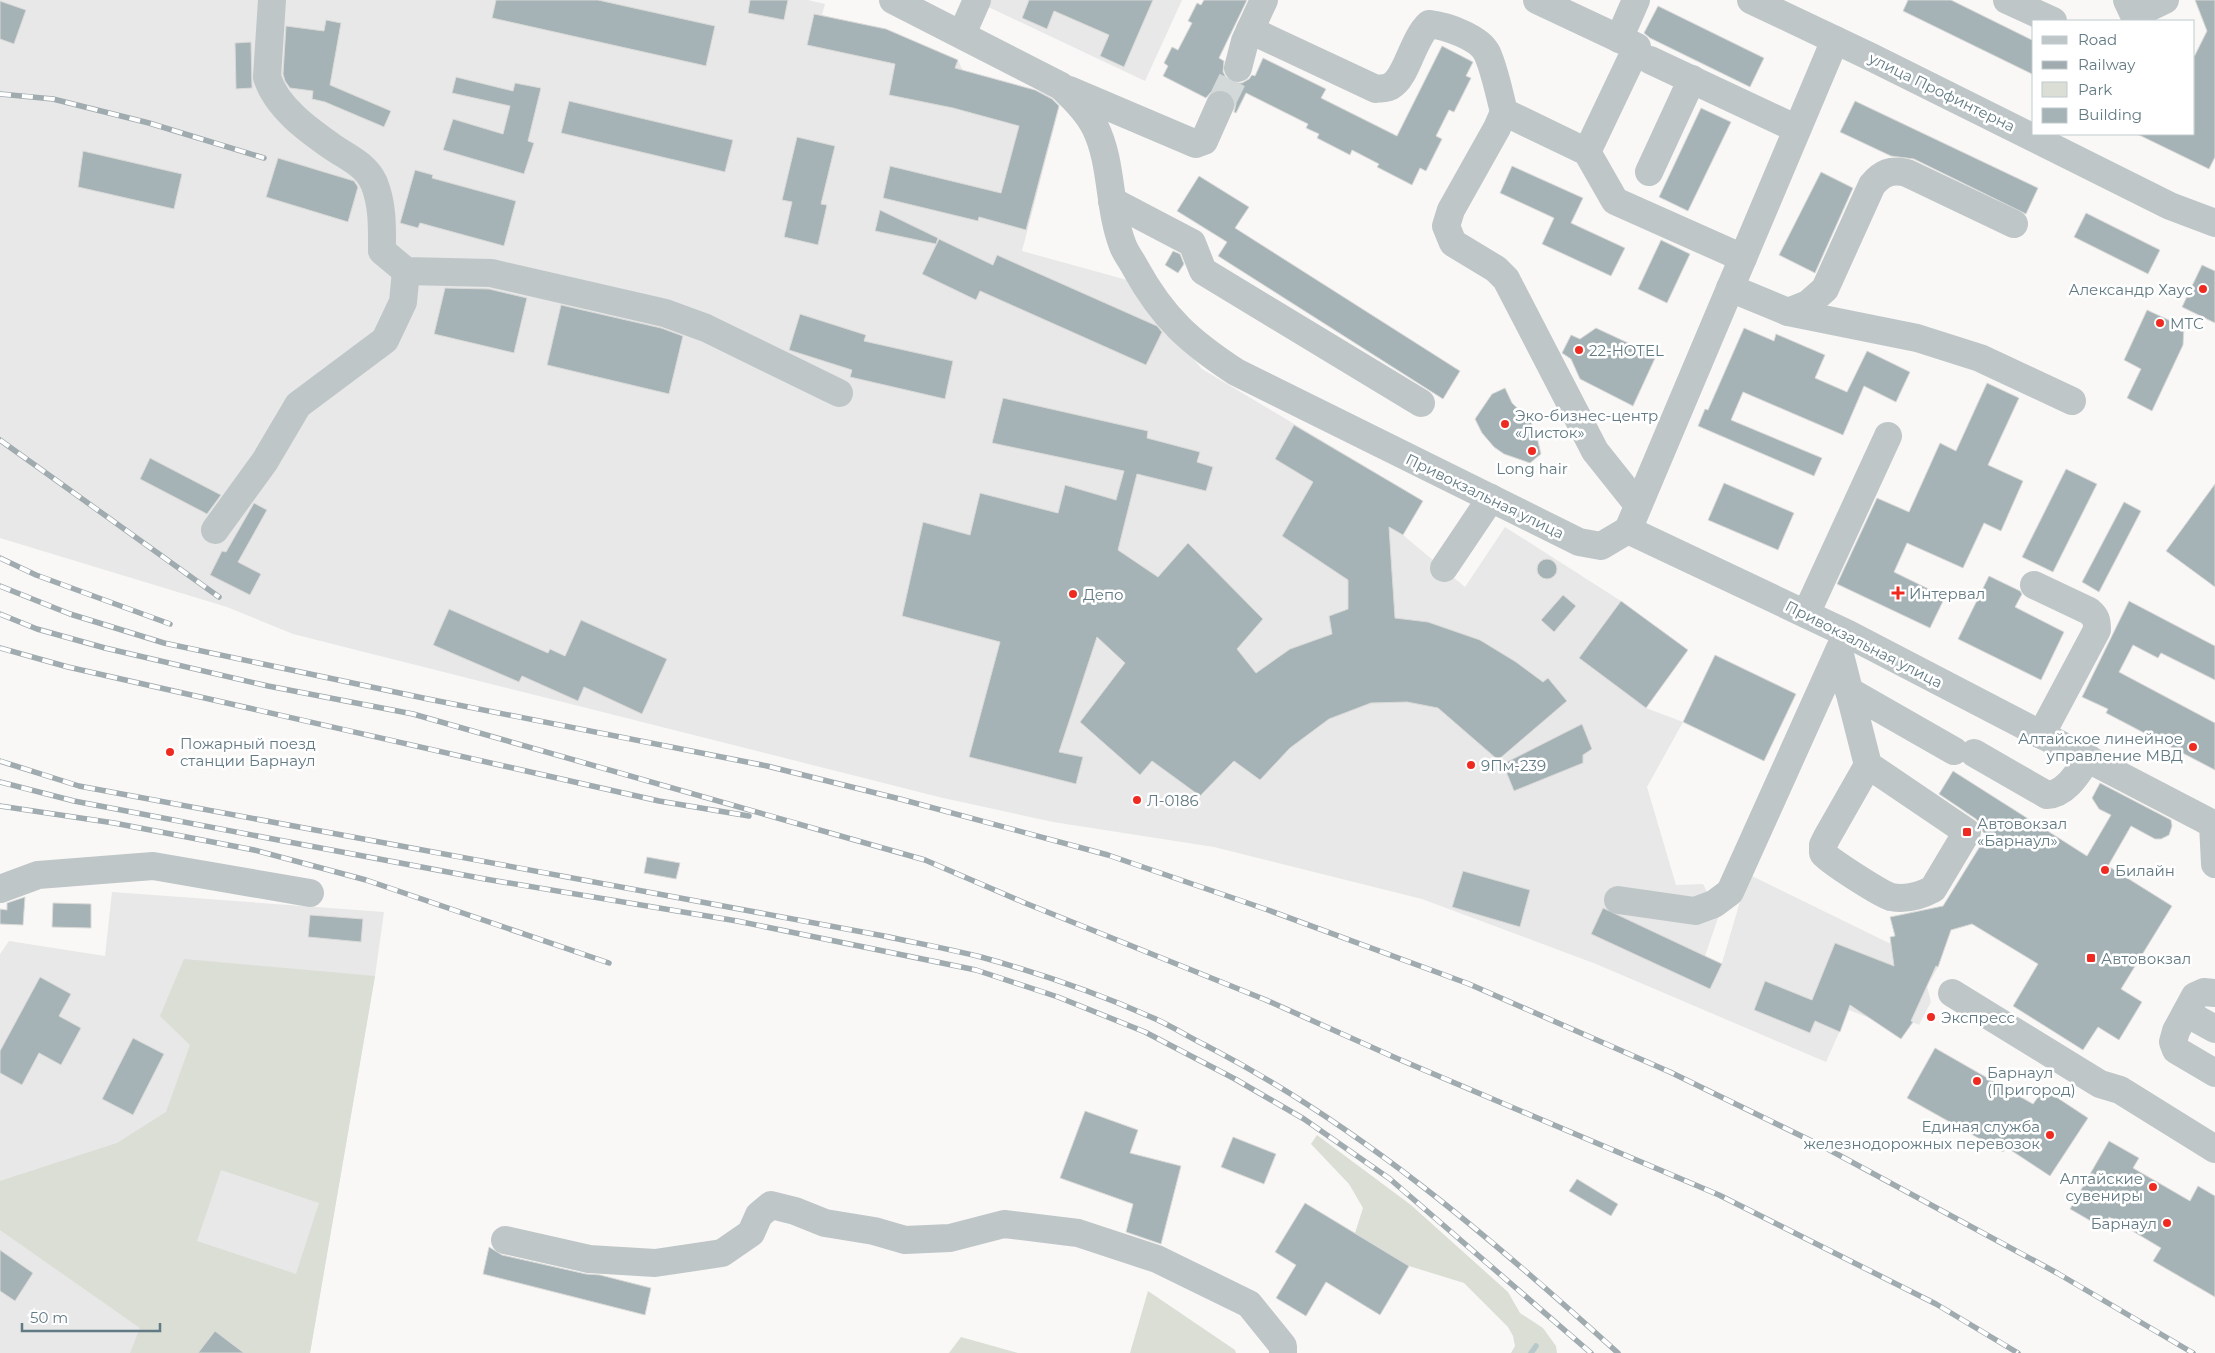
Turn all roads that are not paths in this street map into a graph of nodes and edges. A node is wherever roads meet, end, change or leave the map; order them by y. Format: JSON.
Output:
{"nodes":[{"id":1,"x":272,"y":0,"type":"edge"},
{"id":2,"x":893,"y":0,"type":"edge"},
{"id":3,"x":977,"y":0,"type":"edge"},
{"id":4,"x":1264,"y":0,"type":"edge"},
{"id":5,"x":1538,"y":0,"type":"edge"},
{"id":6,"x":1636,"y":0,"type":"edge"},
{"id":7,"x":1751,"y":0,"type":"edge"},
{"id":8,"x":2007,"y":0,"type":"edge"},
{"id":9,"x":2127,"y":0,"type":"edge"},
{"id":10,"x":2165,"y":0,"type":"edge"},
{"id":11,"x":2050,"y":20,"type":"edge"},
{"id":12,"x":1250,"y":30,"type":"junction"},
{"id":13,"x":962,"y":34,"type":"junction"},
{"id":14,"x":1619,"y":39,"type":"junction"},
{"id":15,"x":1835,"y":40,"type":"junction"},
{"id":16,"x":1650,"y":60,"type":"dead end"},
{"id":17,"x":1238,"y":68,"type":"tunnel mouth"},
{"id":18,"x":1692,"y":79,"type":"junction"},
{"id":19,"x":1061,"y":86,"type":"junction"},
{"id":20,"x":1220,"y":104,"type":"tunnel mouth"},
{"id":21,"x":1504,"y":112,"type":"junction"},
{"id":22,"x":1797,"y":129,"type":"junction"},
{"id":23,"x":2032,"y":133,"type":"edge"},
{"id":24,"x":2043,"y":138,"type":"edge"},
{"id":25,"x":1587,"y":152,"type":"junction"},
{"id":26,"x":1649,"y":172,"type":"dead end"},
{"id":27,"x":1112,"y":202,"type":"junction"},
{"id":28,"x":2215,"y":222,"type":"edge"},
{"id":29,"x":2014,"y":224,"type":"dead end"},
{"id":30,"x":1743,"y":258,"type":"junction"},
{"id":31,"x":406,"y":271,"type":"junction"},
{"id":32,"x":1730,"y":288,"type":"junction"},
{"id":33,"x":1788,"y":312,"type":"junction"},
{"id":34,"x":839,"y":393,"type":"dead end"},
{"id":35,"x":2072,"y":401,"type":"dead end"},
{"id":36,"x":1421,"y":403,"type":"dead end"},
{"id":37,"x":1888,"y":436,"type":"dead end"},
{"id":38,"x":1491,"y":498,"type":"junction"},
{"id":39,"x":1638,"y":505,"type":"junction"},
{"id":40,"x":215,"y":530,"type":"dead end"},
{"id":41,"x":1628,"y":530,"type":"junction"},
{"id":42,"x":1444,"y":568,"type":"dead end"},
{"id":43,"x":2034,"y":585,"type":"dead end"},
{"id":44,"x":1806,"y":614,"type":"junction"},
{"id":45,"x":1843,"y":643,"type":"junction"},
{"id":46,"x":1850,"y":691,"type":"junction"},
{"id":47,"x":2041,"y":735,"type":"junction"},
{"id":48,"x":2088,"y":758,"type":"junction"},
{"id":49,"x":1868,"y":765,"type":"junction"},
{"id":50,"x":2214,"y":824,"type":"edge"},
{"id":51,"x":2215,"y":864,"type":"edge"},
{"id":52,"x":0,"y":889,"type":"edge"},
{"id":53,"x":310,"y":893,"type":"dead end"},
{"id":54,"x":1618,"y":900,"type":"dead end"},
{"id":55,"x":1952,"y":993,"type":"dead end"},
{"id":56,"x":2215,"y":993,"type":"edge"},
{"id":57,"x":2186,"y":1012,"type":"junction"},
{"id":58,"x":2215,"y":1029,"type":"edge"},
{"id":59,"x":2215,"y":1073,"type":"edge"},
{"id":60,"x":2215,"y":1148,"type":"edge"},
{"id":61,"x":505,"y":1240,"type":"dead end"},
{"id":62,"x":1283,"y":1353,"type":"edge"}],
"edges":[{"from":1,"to":31,"type":"street"},
{"from":2,"to":13,"type":"street","name":"Привокзальная улица"},
{"from":3,"to":13,"type":"street"},
{"from":4,"to":12,"type":"street"},
{"from":5,"to":14,"type":"street"},
{"from":6,"to":14,"type":"street"},
{"from":7,"to":15,"type":"street","name":"улица Профинтерна"},
{"from":8,"to":11,"type":"street"},
{"from":9,"to":10,"type":"street"},
{"from":12,"to":17,"type":"street"},
{"from":12,"to":21,"type":"street"},
{"from":13,"to":19,"type":"street","name":"Привокзальная улица"},
{"from":14,"to":25,"type":"street"},
{"from":15,"to":22,"type":"street"},
{"from":15,"to":23,"type":"street","name":"улица Профинтерна"},
{"from":16,"to":18,"type":"street"},
{"from":18,"to":22,"type":"street"},
{"from":18,"to":26,"type":"street"},
{"from":19,"to":20,"type":"street"},
{"from":19,"to":27,"type":"street","name":"Привокзальная улица"},
{"from":21,"to":25,"type":"street"},
{"from":21,"to":39,"type":"street"},
{"from":22,"to":30,"type":"street"},
{"from":24,"to":28,"type":"street","name":"улица Профинтерна"},
{"from":25,"to":30,"type":"street"},
{"from":27,"to":36,"type":"street"},
{"from":27,"to":38,"type":"street","name":"Привокзальная улица"},
{"from":29,"to":33,"type":"street"},
{"from":30,"to":32,"type":"street"},
{"from":31,"to":34,"type":"street"},
{"from":31,"to":40,"type":"street"},
{"from":32,"to":33,"type":"street"},
{"from":32,"to":39,"type":"street"},
{"from":33,"to":35,"type":"street"},
{"from":37,"to":44,"type":"street"},
{"from":38,"to":41,"type":"street","name":"Привокзальная улица"},
{"from":38,"to":42,"type":"street"},
{"from":39,"to":41,"type":"street"},
{"from":41,"to":44,"type":"street","name":"Привокзальная улица"},
{"from":43,"to":47,"type":"street"},
{"from":44,"to":45,"type":"street","name":"Привокзальная улица"},
{"from":45,"to":46,"type":"street"},
{"from":45,"to":47,"type":"street","name":"Привокзальная улица"},
{"from":45,"to":54,"type":"street"},
{"from":46,"to":48,"type":"street"},
{"from":46,"to":49,"type":"street"},
{"from":47,"to":48,"type":"street","name":"Привокзальная улица"},
{"from":48,"to":50,"type":"street","name":"Привокзальная улица"},
{"from":49,"to":49,"type":"street"},
{"from":50,"to":51,"type":"street"},
{"from":52,"to":53,"type":"street"},
{"from":55,"to":60,"type":"street"},
{"from":56,"to":57,"type":"street"},
{"from":57,"to":58,"type":"street"},
{"from":57,"to":59,"type":"street"},
{"from":61,"to":62,"type":"street"}]}
